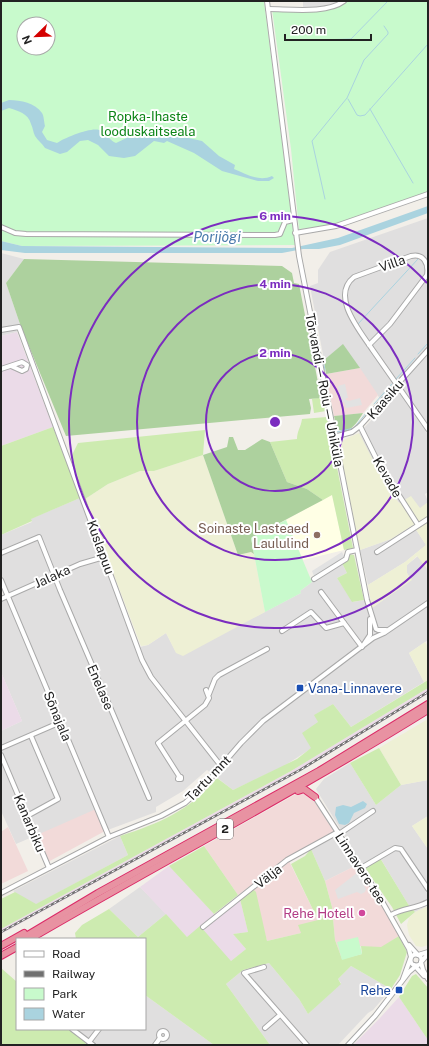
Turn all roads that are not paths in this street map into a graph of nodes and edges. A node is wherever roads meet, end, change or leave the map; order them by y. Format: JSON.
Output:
{"nodes":[{"id":1,"x":267,"y":1,"type":"edge"},
{"id":2,"x":344,"y":1,"type":"edge"},
{"id":3,"x":268,"y":9,"type":"junction"},
{"id":4,"x":428,"y":194,"type":"edge"},
{"id":5,"x":293,"y":220,"type":"junction"},
{"id":6,"x":1,"y":227,"type":"edge"},
{"id":7,"x":295,"y":233,"type":"junction"},
{"id":8,"x":1,"y":330,"type":"edge"},
{"id":9,"x":369,"y":346,"type":"junction"},
{"id":10,"x":428,"y":350,"type":"edge"},
{"id":11,"x":11,"y":366,"type":"dead end"},
{"id":12,"x":1,"y":369,"type":"edge"},
{"id":13,"x":396,"y":386,"type":"junction"},
{"id":14,"x":360,"y":426,"type":"junction"},
{"id":15,"x":428,"y":429,"type":"edge"},
{"id":16,"x":334,"y":437,"type":"junction"},
{"id":17,"x":428,"y":519,"type":"edge"},
{"id":18,"x":418,"y":525,"type":"junction"},
{"id":19,"x":357,"y":550,"type":"junction"},
{"id":20,"x":377,"y":552,"type":"dead end"},
{"id":21,"x":1,"y":553,"type":"edge"},
{"id":22,"x":104,"y":557,"type":"junction"},
{"id":23,"x":55,"y":575,"type":"junction"},
{"id":24,"x":314,"y":579,"type":"dead end"},
{"id":25,"x":1,"y":580,"type":"edge"},
{"id":26,"x":321,"y":592,"type":"dead end"},
{"id":27,"x":8,"y":596,"type":"junction"},
{"id":28,"x":1,"y":599,"type":"edge"},
{"id":29,"x":428,"y":603,"type":"edge"},
{"id":30,"x":369,"y":612,"type":"junction"},
{"id":31,"x":344,"y":623,"type":"junction"},
{"id":32,"x":388,"y":629,"type":"junction"},
{"id":33,"x":377,"y":630,"type":"junction"},
{"id":34,"x":282,"y":631,"type":"dead end"},
{"id":35,"x":371,"y":634,"type":"junction"},
{"id":36,"x":378,"y":636,"type":"junction"},
{"id":37,"x":362,"y":647,"type":"junction"},
{"id":38,"x":267,"y":649,"type":"dead end"},
{"id":39,"x":206,"y":690,"type":"dead end"},
{"id":40,"x":209,"y":694,"type":"junction"},
{"id":41,"x":428,"y":704,"type":"edge"},
{"id":42,"x":428,"y":710,"type":"edge"},
{"id":43,"x":185,"y":720,"type":"junction"},
{"id":44,"x":61,"y":722,"type":"junction"},
{"id":45,"x":31,"y":736,"type":"junction"},
{"id":46,"x":1,"y":748,"type":"edge"},
{"id":47,"x":1,"y":755,"type":"edge"},
{"id":48,"x":221,"y":766,"type":"junction"},
{"id":49,"x":321,"y":775,"type":"junction"},
{"id":50,"x":179,"y":776,"type":"dead end"},
{"id":51,"x":291,"y":793,"type":"junction"},
{"id":52,"x":316,"y":797,"type":"junction"},
{"id":53,"x":149,"y":798,"type":"dead end"},
{"id":54,"x":373,"y":811,"type":"dead end"},
{"id":55,"x":27,"y":816,"type":"junction"},
{"id":56,"x":339,"y":833,"type":"junction"},
{"id":57,"x":109,"y":837,"type":"junction"},
{"id":58,"x":49,"y":868,"type":"junction"},
{"id":59,"x":361,"y":868,"type":"junction"},
{"id":60,"x":428,"y":889,"type":"edge"},
{"id":61,"x":1,"y":893,"type":"edge"},
{"id":62,"x":428,"y":902,"type":"edge"},
{"id":63,"x":391,"y":915,"type":"junction"},
{"id":64,"x":61,"y":916,"type":"junction"},
{"id":65,"x":203,"y":927,"type":"dead end"},
{"id":66,"x":23,"y":938,"type":"edge"},
{"id":67,"x":32,"y":938,"type":"edge"},
{"id":68,"x":405,"y":940,"type":"junction"},
{"id":69,"x":16,"y":942,"type":"edge"},
{"id":70,"x":1,"y":946,"type":"edge"},
{"id":71,"x":16,"y":947,"type":"edge"},
{"id":72,"x":1,"y":951,"type":"edge"},
{"id":73,"x":428,"y":953,"type":"edge"},
{"id":74,"x":418,"y":955,"type":"junction"},
{"id":75,"x":1,"y":956,"type":"edge"},
{"id":76,"x":411,"y":958,"type":"junction"},
{"id":77,"x":421,"y":962,"type":"junction"},
{"id":78,"x":415,"y":966,"type":"junction"},
{"id":79,"x":264,"y":968,"type":"dead end"},
{"id":80,"x":403,"y":979,"type":"junction"},
{"id":81,"x":428,"y":980,"type":"edge"},
{"id":82,"x":280,"y":1015,"type":"junction"},
{"id":83,"x":266,"y":1028,"type":"dead end"},
{"id":84,"x":73,"y":1030,"type":"edge"},
{"id":85,"x":98,"y":1030,"type":"edge"},
{"id":86,"x":160,"y":1038,"type":"dead end"},
{"id":87,"x":91,"y":1044,"type":"edge"},
{"id":88,"x":155,"y":1045,"type":"edge"},
{"id":89,"x":307,"y":1045,"type":"edge"},
{"id":90,"x":348,"y":1045,"type":"edge"}],
"edges":[{"from":1,"to":3,"type":"street","name":"Tõrvandi — Roiu — Uniküla"},
{"from":2,"to":3,"type":"street"},
{"from":3,"to":5,"type":"street","name":"Tõrvandi — Roiu — Uniküla"},
{"from":4,"to":7,"type":"street"},
{"from":5,"to":6,"type":"street"},
{"from":5,"to":7,"type":"street","name":"Tõrvandi — Roiu — Uniküla"},
{"from":7,"to":16,"type":"street","name":"Tõrvandi — Roiu — Uniküla"},
{"from":8,"to":22,"type":"street","name":"Kuslapuu"},
{"from":9,"to":9,"type":"street","name":"Villa"},
{"from":9,"to":13,"type":"street","name":"Villa"},
{"from":10,"to":13,"type":"street","name":"Kaasiku"},
{"from":11,"to":12,"type":"street"},
{"from":13,"to":14,"type":"street","name":"Kaasiku"},
{"from":13,"to":15,"type":"street","name":"Villa"},
{"from":14,"to":16,"type":"street","name":"Kaasiku"},
{"from":14,"to":18,"type":"street","name":"Kevade"},
{"from":16,"to":19,"type":"street","name":"Tõrvandi — Roiu — Uniküla"},
{"from":17,"to":18,"type":"street"},
{"from":18,"to":20,"type":"street"},
{"from":19,"to":24,"type":"street"},
{"from":19,"to":30,"type":"street","name":"Tõrvandi — Roiu — Uniküla"},
{"from":21,"to":23,"type":"street","name":"Enelase"},
{"from":22,"to":23,"type":"street","name":"Jalaka"},
{"from":22,"to":43,"type":"street","name":"Kuslapuu"},
{"from":23,"to":27,"type":"street","name":"Jalaka"},
{"from":23,"to":53,"type":"street","name":"Enelase"},
{"from":25,"to":27,"type":"street","name":"Sõnajala"},
{"from":26,"to":31,"type":"street"},
{"from":27,"to":28,"type":"street","name":"Jalaka"},
{"from":27,"to":44,"type":"street","name":"Sõnajala"},
{"from":29,"to":32,"type":"street"},
{"from":30,"to":33,"type":"street","name":"Tõrvandi — Roiu — Uniküla"},
{"from":30,"to":35,"type":"street","name":"Tõrvandi — Roiu — Uniküla"},
{"from":31,"to":34,"type":"street"},
{"from":31,"to":37,"type":"street"},
{"from":32,"to":33,"type":"street"},
{"from":32,"to":36,"type":"street"},
{"from":33,"to":35,"type":"street"},
{"from":33,"to":36,"type":"street"},
{"from":35,"to":36,"type":"street"},
{"from":35,"to":37,"type":"street","name":"Tartu mnt"},
{"from":37,"to":48,"type":"street","name":"Tartu mnt"},
{"from":38,"to":40,"type":"street"},
{"from":39,"to":40,"type":"street"},
{"from":40,"to":43,"type":"street"},
{"from":41,"to":64,"type":"highway","number":"2"},
{"from":42,"to":49,"type":"highway","number":"2"},
{"from":43,"to":48,"type":"street","name":"Kuslapuu"},
{"from":43,"to":50,"type":"street"},
{"from":44,"to":45,"type":"street"},
{"from":44,"to":57,"type":"street","name":"Sõnajala"},
{"from":45,"to":46,"type":"street"},
{"from":45,"to":55,"type":"street"},
{"from":47,"to":55,"type":"street","name":"Kanarbiku"},
{"from":48,"to":57,"type":"street","name":"Tartu mnt"},
{"from":49,"to":51,"type":"highway","number":"2"},
{"from":49,"to":52,"type":"highway"},
{"from":51,"to":52,"type":"highway"},
{"from":51,"to":67,"type":"highway","number":"2"},
{"from":52,"to":56,"type":"street","name":"Linnavere tee"},
{"from":54,"to":56,"type":"street","name":"Välja"},
{"from":55,"to":58,"type":"street","name":"Kanarbiku"},
{"from":56,"to":59,"type":"street","name":"Linnavere tee"},
{"from":56,"to":65,"type":"street","name":"Välja"},
{"from":57,"to":58,"type":"street","name":"Tartu mnt"},
{"from":58,"to":61,"type":"street","name":"Tartu mnt"},
{"from":59,"to":60,"type":"street"},
{"from":59,"to":63,"type":"street","name":"Linnavere tee"},
{"from":62,"to":63,"type":"street"},
{"from":63,"to":68,"type":"street","name":"Linnavere tee"},
{"from":64,"to":66,"type":"highway","number":"2"},
{"from":64,"to":70,"type":"highway"},
{"from":68,"to":74,"type":"street","name":"Linnavere tee"},
{"from":68,"to":76,"type":"street","name":"Linnavere tee"},
{"from":69,"to":72,"type":"highway"},
{"from":71,"to":75,"type":"highway"},
{"from":73,"to":74,"type":"street"},
{"from":73,"to":77,"type":"street"},
{"from":74,"to":76,"type":"street"},
{"from":74,"to":77,"type":"street","name":"Linnavere tee"},
{"from":76,"to":78,"type":"street","name":"Linnavere tee"},
{"from":76,"to":80,"type":"street"},
{"from":77,"to":78,"type":"street"},
{"from":77,"to":81,"type":"street","name":"Linnavere tee"},
{"from":78,"to":80,"type":"street"},
{"from":78,"to":81,"type":"street","name":"Linnavere tee"},
{"from":79,"to":82,"type":"street"},
{"from":80,"to":90,"type":"street"},
{"from":82,"to":83,"type":"street"},
{"from":82,"to":89,"type":"street"},
{"from":84,"to":87,"type":"street"},
{"from":85,"to":87,"type":"street"},
{"from":86,"to":88,"type":"street"}]}
